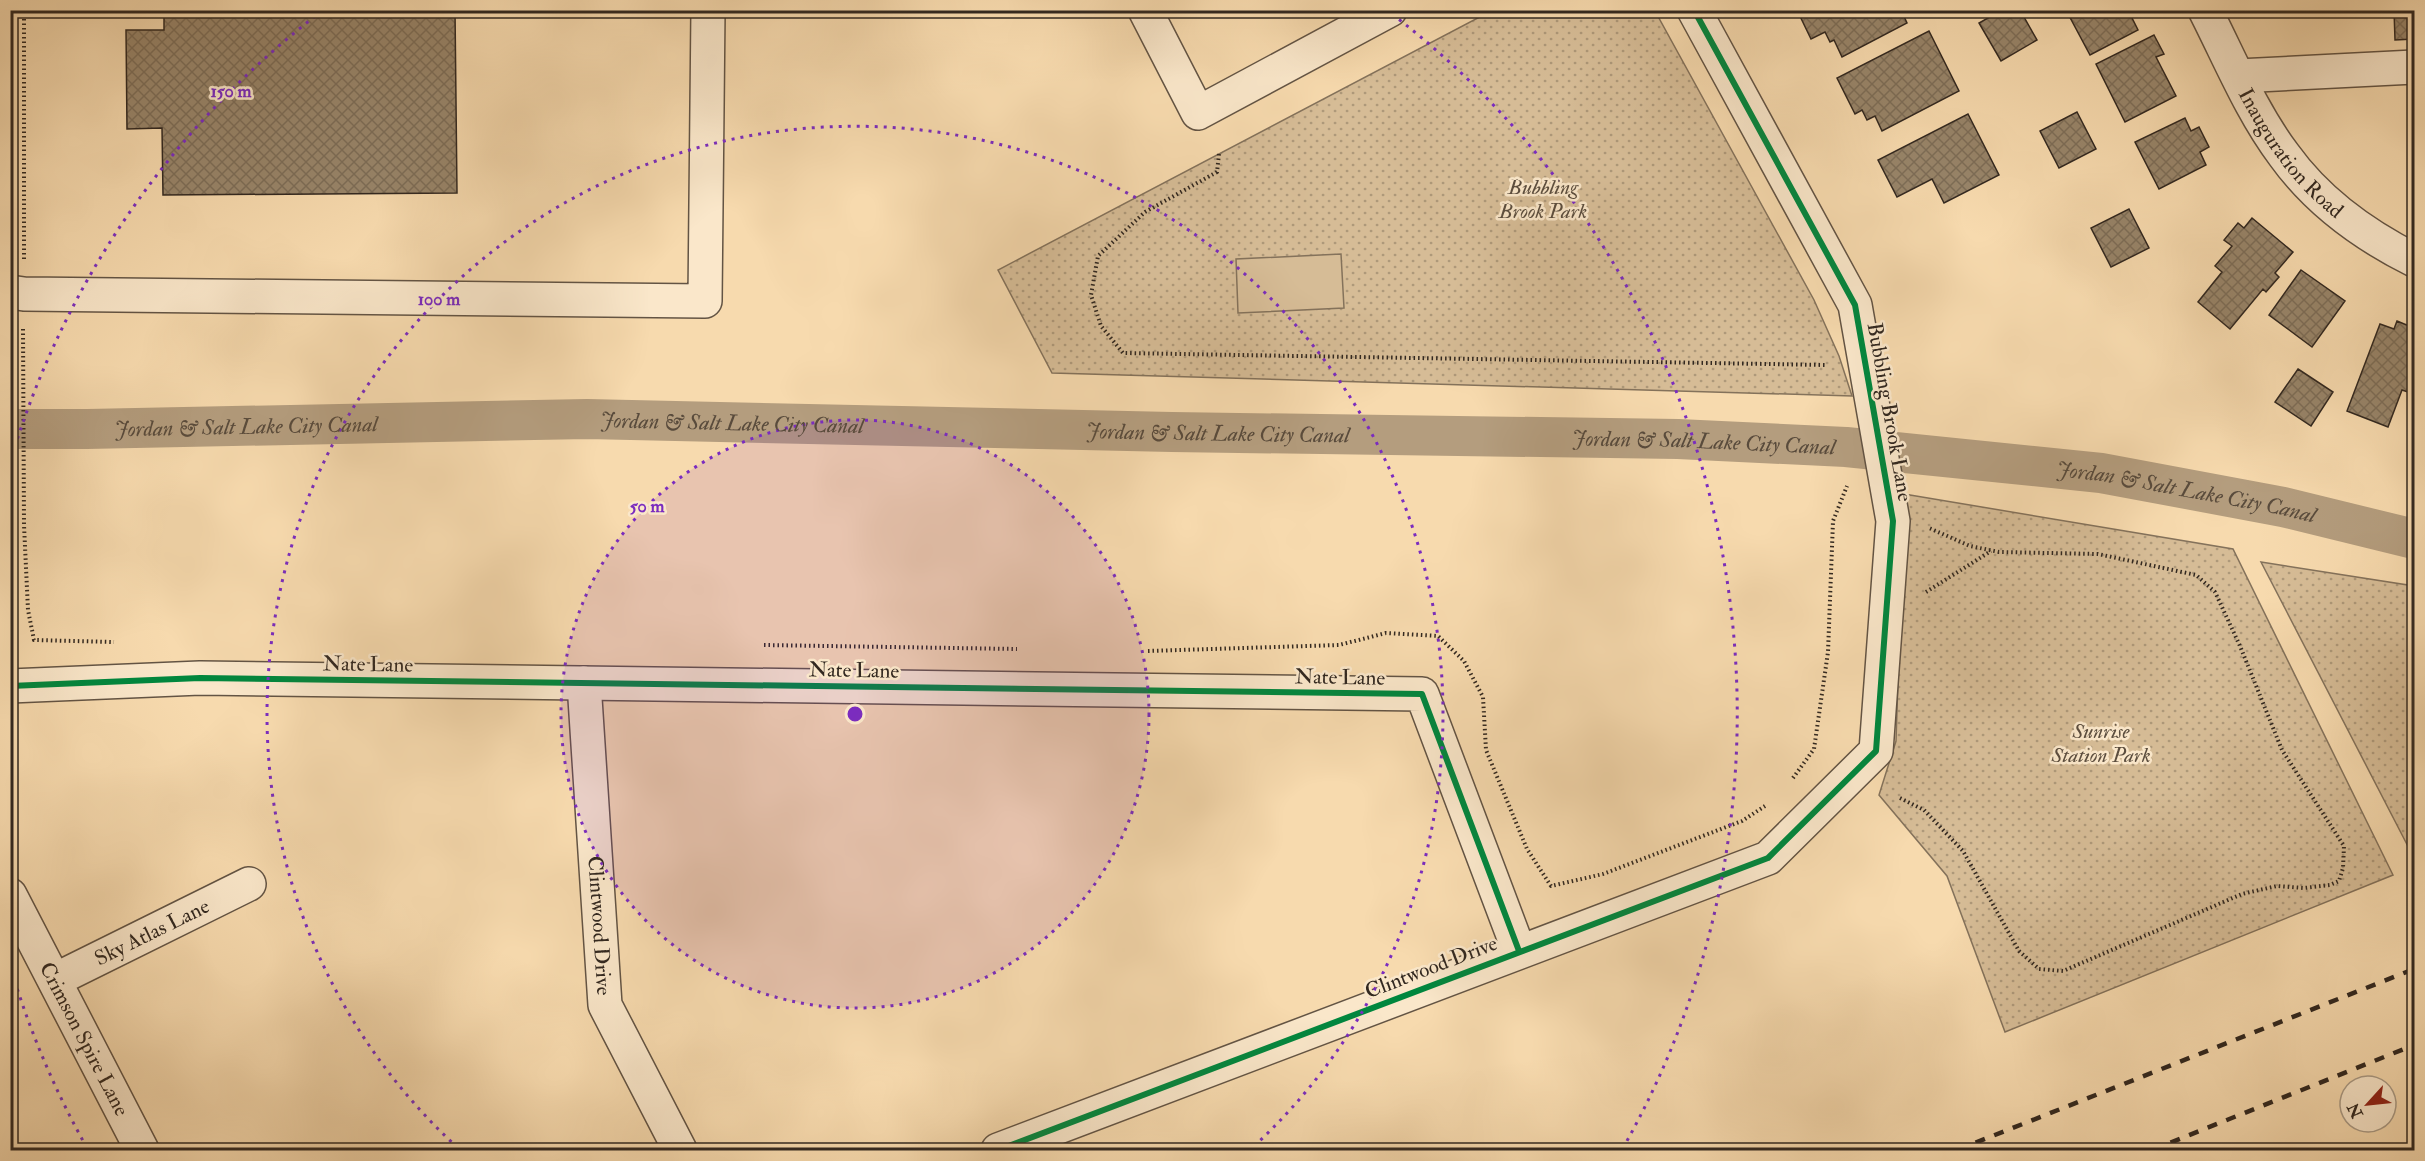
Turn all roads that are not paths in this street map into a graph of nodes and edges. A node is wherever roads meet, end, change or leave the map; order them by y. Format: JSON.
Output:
{"nodes":[{"id":1,"x":708,"y":10,"type":"edge"},
{"id":2,"x":1145,"y":10,"type":"edge"},
{"id":3,"x":1390,"y":10,"type":"edge"},
{"id":4,"x":1694,"y":10,"type":"edge"},
{"id":5,"x":2205,"y":10,"type":"edge"},
{"id":6,"x":2415,"y":67,"type":"edge"},
{"id":7,"x":2238,"y":76,"type":"junction"},
{"id":8,"x":2415,"y":260,"type":"edge"},
{"id":9,"x":17,"y":293,"type":"edge"},
{"id":10,"x":584,"y":683,"type":"junction"},
{"id":11,"x":10,"y":686,"type":"edge"},
{"id":12,"x":1876,"y":751,"type":"joint"},
{"id":13,"x":249,"y":884,"type":"dead end"},
{"id":14,"x":10,"y":895,"type":"edge"},
{"id":15,"x":1519,"y":951,"type":"junction"},
{"id":16,"x":55,"y":980,"type":"junction"},
{"id":17,"x":142,"y":1150,"type":"edge"},
{"id":18,"x":680,"y":1150,"type":"edge"},
{"id":19,"x":998,"y":1150,"type":"edge"}],
"edges":[{"from":1,"to":9,"type":"street"},
{"from":2,"to":3,"type":"street"},
{"from":4,"to":12,"type":"street","name":"Bubbling Brook Lane"},
{"from":5,"to":7,"type":"street","name":"Inauguration Road"},
{"from":6,"to":7,"type":"street"},
{"from":7,"to":8,"type":"street","name":"Inauguration Road"},
{"from":10,"to":11,"type":"street","name":"Nate Lane"},
{"from":10,"to":15,"type":"street","name":"Nate Lane"},
{"from":10,"to":18,"type":"street","name":"Clintwood Drive"},
{"from":12,"to":15,"type":"street","name":"Clintwood Drive"},
{"from":13,"to":16,"type":"street","name":"Sky Atlas Lane"},
{"from":14,"to":16,"type":"street","name":"Crimson Spire Lane"},
{"from":15,"to":19,"type":"street","name":"Clintwood Drive"},
{"from":16,"to":17,"type":"street","name":"Crimson Spire Lane"}]}
